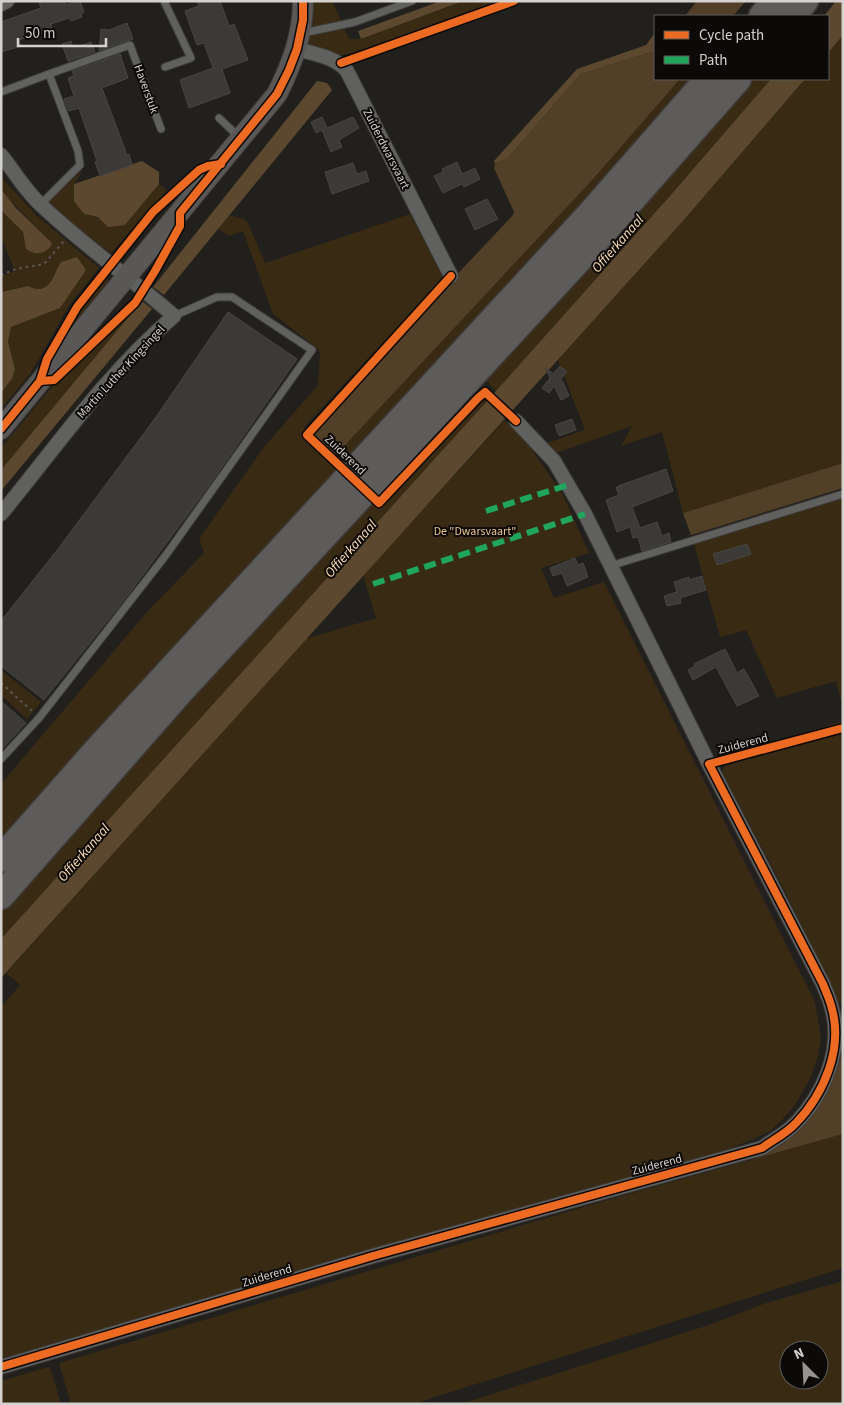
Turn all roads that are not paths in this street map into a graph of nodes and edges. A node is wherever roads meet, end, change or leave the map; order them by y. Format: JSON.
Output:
{"nodes":[{"id":1,"x":7,"y":1,"type":"edge"},
{"id":2,"x":164,"y":1,"type":"edge"},
{"id":3,"x":302,"y":1,"type":"edge"},
{"id":4,"x":412,"y":1,"type":"edge"},
{"id":5,"x":775,"y":1,"type":"edge"},
{"id":6,"x":805,"y":1,"type":"edge"},
{"id":7,"x":1,"y":4,"type":"edge"},
{"id":8,"x":763,"y":15,"type":"edge"},
{"id":9,"x":793,"y":15,"type":"edge"},
{"id":10,"x":298,"y":41,"type":"junction"},
{"id":11,"x":165,"y":67,"type":"dead end"},
{"id":12,"x":49,"y":74,"type":"junction"},
{"id":13,"x":707,"y":80,"type":"edge"},
{"id":14,"x":737,"y":80,"type":"edge"},
{"id":15,"x":1,"y":92,"type":"edge"},
{"id":16,"x":219,"y":118,"type":"dead end"},
{"id":17,"x":161,"y":129,"type":"dead end"},
{"id":18,"x":241,"y":139,"type":"junction"},
{"id":19,"x":1,"y":155,"type":"edge"},
{"id":20,"x":40,"y":205,"type":"junction"},
{"id":21,"x":451,"y":276,"type":"dead end"},
{"id":22,"x":126,"y":277,"type":"junction"},
{"id":23,"x":174,"y":316,"type":"junction"},
{"id":24,"x":521,"y":426,"type":"dead end"},
{"id":25,"x":1,"y":429,"type":"edge"},
{"id":26,"x":843,"y":494,"type":"edge"},
{"id":27,"x":1,"y":514,"type":"edge"},
{"id":28,"x":610,"y":566,"type":"junction"},
{"id":29,"x":1,"y":759,"type":"edge"},
{"id":30,"x":1,"y":859,"type":"edge"},
{"id":31,"x":1,"y":896,"type":"edge"},
{"id":32,"x":1,"y":1367,"type":"edge"}],
"edges":[{"from":1,"to":7,"type":"street"},
{"from":2,"to":11,"type":"lane","name":"Haverstuk"},
{"from":3,"to":10,"type":"street"},
{"from":4,"to":10,"type":"lane"},
{"from":5,"to":8,"type":"highway"},
{"from":6,"to":9,"type":"highway"},
{"from":10,"to":18,"type":"street"},
{"from":10,"to":21,"type":"street","name":"Zuiderdwarsvaart"},
{"from":12,"to":15,"type":"lane","name":"Haverstuk"},
{"from":12,"to":17,"type":"lane","name":"Haverstuk"},
{"from":12,"to":20,"type":"lane"},
{"from":13,"to":30,"type":"highway"},
{"from":14,"to":31,"type":"highway"},
{"from":16,"to":18,"type":"lane"},
{"from":18,"to":22,"type":"street"},
{"from":19,"to":20,"type":"street"},
{"from":20,"to":22,"type":"street"},
{"from":22,"to":23,"type":"street","name":"Martin Luther Kingsingel"},
{"from":22,"to":25,"type":"street"},
{"from":23,"to":27,"type":"street","name":"Martin Luther Kingsingel"},
{"from":23,"to":29,"type":"lane"},
{"from":24,"to":28,"type":"street","name":"Zuiderend"},
{"from":26,"to":28,"type":"lane"},
{"from":28,"to":32,"type":"street","name":"Zuiderend"}]}
